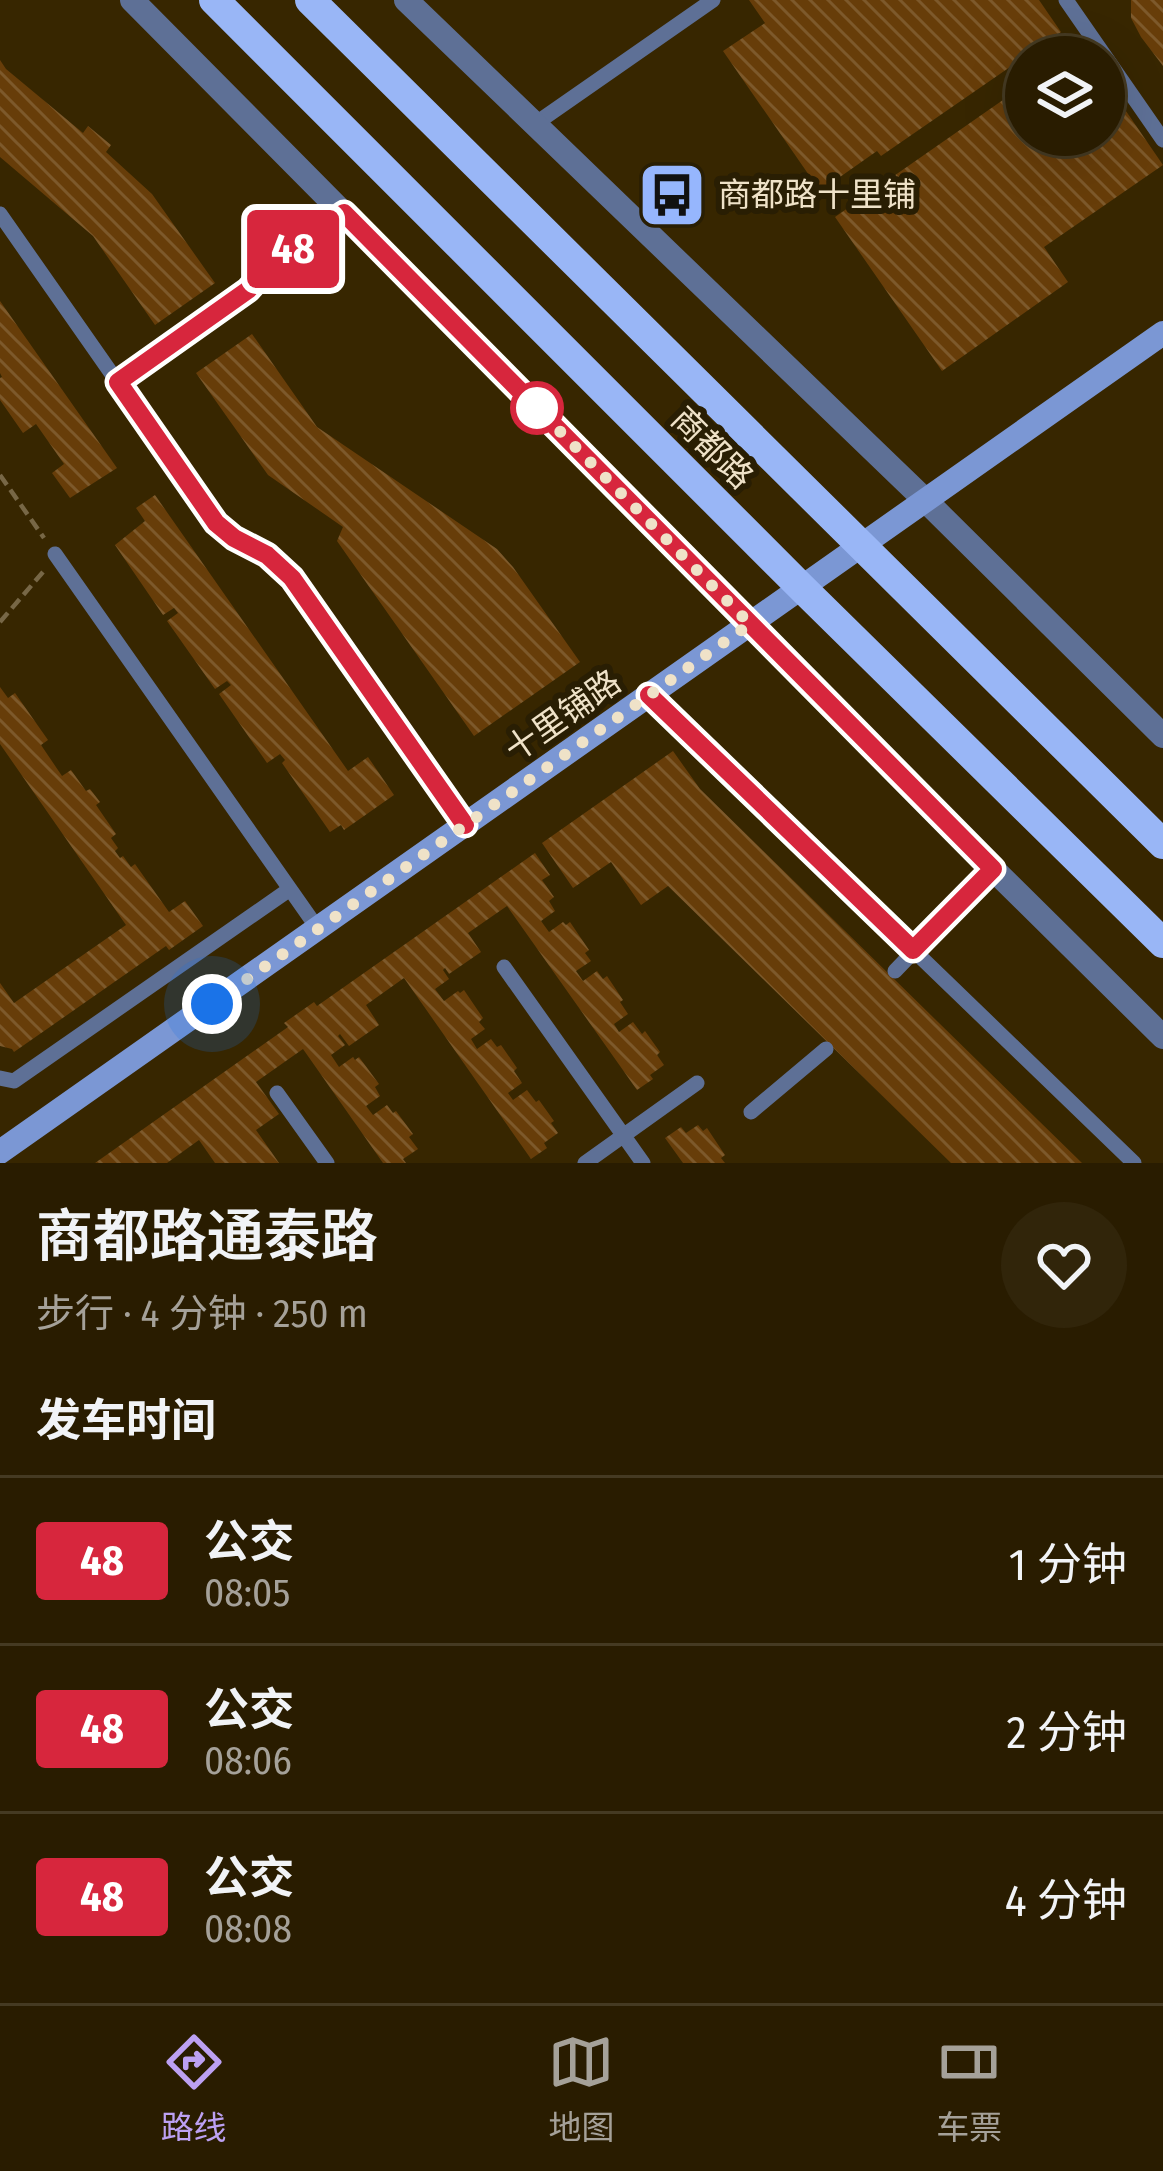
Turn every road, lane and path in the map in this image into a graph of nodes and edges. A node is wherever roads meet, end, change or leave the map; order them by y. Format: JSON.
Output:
{"nodes":[{"id":1,"x":131,"y":0,"type":"edge"},
{"id":2,"x":214,"y":0,"type":"edge"},
{"id":3,"x":310,"y":0,"type":"edge"},
{"id":4,"x":713,"y":0,"type":"edge"},
{"id":5,"x":1066,"y":0,"type":"edge"},
{"id":6,"x":413,"y":2,"type":"edge"},
{"id":7,"x":536,"y":124,"type":"junction"},
{"id":8,"x":1163,"y":140,"type":"edge"},
{"id":9,"x":344,"y":213,"type":"junction"},
{"id":10,"x":0,"y":214,"type":"edge"},
{"id":11,"x":1163,"y":333,"type":"edge"},
{"id":12,"x":118,"y":382,"type":"junction"},
{"id":13,"x":0,"y":475,"type":"edge"},
{"id":14,"x":926,"y":500,"type":"junction"},
{"id":15,"x":859,"y":546,"type":"junction"},
{"id":16,"x":55,"y":554,"type":"junction"},
{"id":17,"x":801,"y":587,"type":"junction"},
{"id":18,"x":0,"y":622,"type":"edge"},
{"id":19,"x":750,"y":624,"type":"junction"},
{"id":20,"x":649,"y":695,"type":"junction"},
{"id":21,"x":1163,"y":736,"type":"edge"},
{"id":22,"x":465,"y":825,"type":"junction"},
{"id":23,"x":1163,"y":844,"type":"edge"},
{"id":24,"x":993,"y":869,"type":"junction"},
{"id":25,"x":290,"y":890,"type":"junction"},
{"id":26,"x":318,"y":929,"type":"junction"},
{"id":27,"x":1163,"y":944,"type":"edge"},
{"id":28,"x":913,"y":950,"type":"junction"},
{"id":29,"x":504,"y":967,"type":"dead end"},
{"id":30,"x":895,"y":971,"type":"dead end"},
{"id":31,"x":1163,"y":1037,"type":"edge"},
{"id":32,"x":826,"y":1048,"type":"dead end"},
{"id":33,"x":0,"y":1078,"type":"edge"},
{"id":34,"x":697,"y":1083,"type":"dead end"},
{"id":35,"x":277,"y":1093,"type":"dead end"},
{"id":36,"x":752,"y":1112,"type":"dead end"},
{"id":37,"x":624,"y":1136,"type":"junction"},
{"id":38,"x":0,"y":1152,"type":"edge"},
{"id":39,"x":327,"y":1163,"type":"edge"},
{"id":40,"x":585,"y":1163,"type":"edge"},
{"id":41,"x":643,"y":1163,"type":"edge"},
{"id":42,"x":1134,"y":1163,"type":"edge"}],
"edges":[{"from":1,"to":9,"type":"street"},
{"from":2,"to":17,"type":"main road","name":"商都路"},
{"from":3,"to":15,"type":"main road","name":"商都路"},
{"from":4,"to":7,"type":"lane"},
{"from":5,"to":8,"type":"lane"},
{"from":6,"to":7,"type":"street"},
{"from":7,"to":14,"type":"street"},
{"from":9,"to":12,"type":"lane"},
{"from":9,"to":19,"type":"street"},
{"from":10,"to":12,"type":"lane"},
{"from":11,"to":14,"type":"street","name":"十里铺路"},
{"from":12,"to":22,"type":"lane"},
{"from":13,"to":16,"type":"path"},
{"from":14,"to":15,"type":"street","name":"十里铺路"},
{"from":14,"to":21,"type":"street"},
{"from":15,"to":17,"type":"street","name":"十里铺路"},
{"from":15,"to":23,"type":"main road","name":"商都路"},
{"from":16,"to":18,"type":"path"},
{"from":16,"to":25,"type":"lane"},
{"from":17,"to":19,"type":"street","name":"十里铺路"},
{"from":17,"to":27,"type":"main road","name":"商都路"},
{"from":19,"to":20,"type":"street","name":"十里铺路"},
{"from":19,"to":24,"type":"street"},
{"from":20,"to":22,"type":"street","name":"十里铺路"},
{"from":20,"to":28,"type":"lane"},
{"from":22,"to":26,"type":"street","name":"十里铺路"},
{"from":24,"to":28,"type":"lane"},
{"from":24,"to":31,"type":"street"},
{"from":25,"to":26,"type":"lane"},
{"from":25,"to":33,"type":"lane"},
{"from":26,"to":38,"type":"street","name":"十里铺路"},
{"from":28,"to":30,"type":"lane"},
{"from":28,"to":42,"type":"lane"},
{"from":29,"to":37,"type":"lane"},
{"from":32,"to":36,"type":"lane"},
{"from":34,"to":37,"type":"lane"},
{"from":35,"to":39,"type":"lane"},
{"from":37,"to":40,"type":"lane"},
{"from":37,"to":41,"type":"lane"}]}
